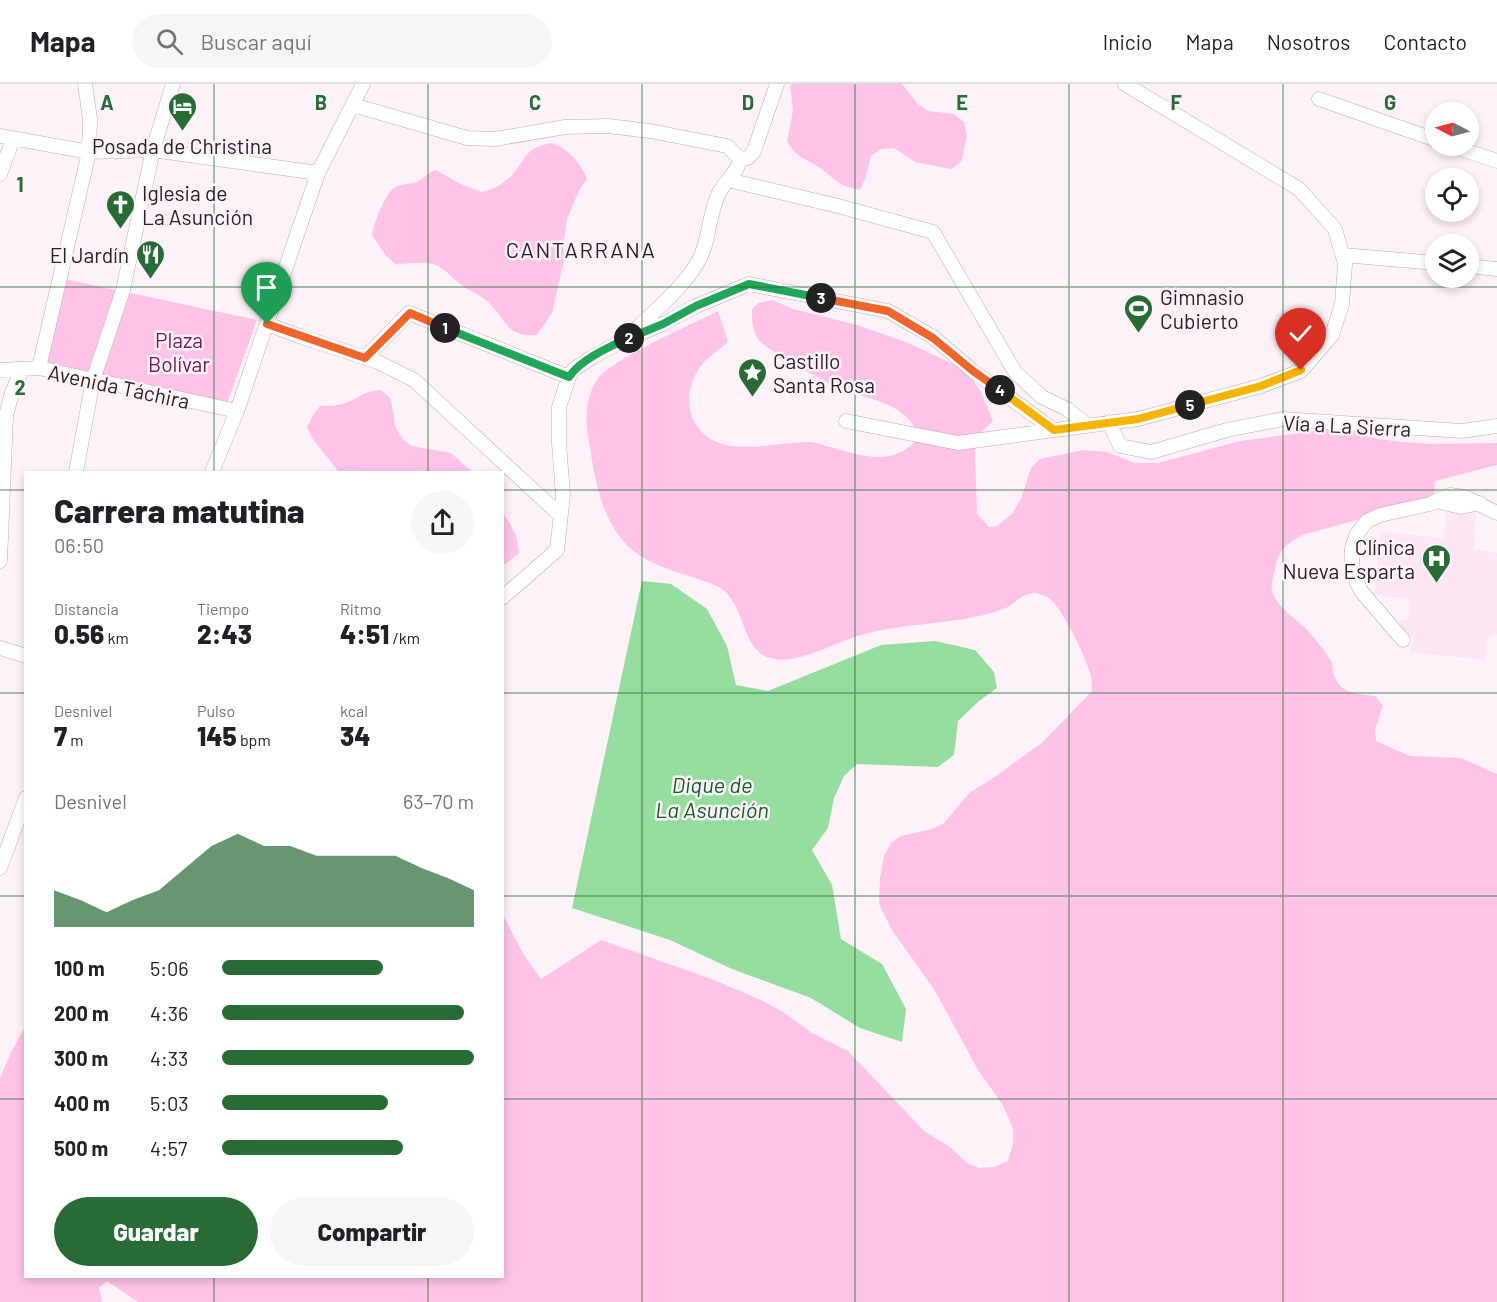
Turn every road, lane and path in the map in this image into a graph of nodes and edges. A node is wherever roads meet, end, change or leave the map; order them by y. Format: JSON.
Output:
{"nodes":[{"id":1,"x":85,"y":84,"type":"edge"},
{"id":2,"x":173,"y":84,"type":"edge"},
{"id":3,"x":363,"y":84,"type":"edge"},
{"id":4,"x":777,"y":84,"type":"edge"},
{"id":5,"x":1125,"y":84,"type":"edge"},
{"id":6,"x":1319,"y":99,"type":"dead end"},
{"id":7,"x":353,"y":105,"type":"junction"},
{"id":8,"x":1425,"y":136,"type":"edge"},
{"id":9,"x":6,"y":137,"type":"edge"},
{"id":10,"x":153,"y":150,"type":"junction"},
{"id":11,"x":89,"y":152,"type":"junction"},
{"id":12,"x":1479,"y":155,"type":"edge"},
{"id":13,"x":740,"y":159,"type":"junction"},
{"id":14,"x":1497,"y":161,"type":"edge"},
{"id":15,"x":318,"y":173,"type":"junction"},
{"id":16,"x":0,"y":174,"type":"edge"},
{"id":17,"x":728,"y":180,"type":"junction"},
{"id":18,"x":1343,"y":255,"type":"junction"},
{"id":19,"x":1425,"y":262,"type":"edge"},
{"id":20,"x":1479,"y":267,"type":"edge"},
{"id":21,"x":1497,"y":269,"type":"edge"},
{"id":22,"x":267,"y":324,"type":"junction"},
{"id":23,"x":626,"y":339,"type":"junction"},
{"id":24,"x":365,"y":358,"type":"junction"},
{"id":25,"x":39,"y":368,"type":"junction"},
{"id":26,"x":22,"y":369,"type":"junction"},
{"id":27,"x":0,"y":370,"type":"edge"},
{"id":28,"x":569,"y":377,"type":"junction"},
{"id":29,"x":93,"y":380,"type":"junction"},
{"id":30,"x":237,"y":411,"type":"junction"},
{"id":31,"x":846,"y":421,"type":"dead end"},
{"id":32,"x":1109,"y":422,"type":"junction"},
{"id":33,"x":1087,"y":425,"type":"junction"},
{"id":34,"x":1497,"y":426,"type":"edge"},
{"id":35,"x":1054,"y":430,"type":"junction"},
{"id":36,"x":76,"y":471,"type":"edge"},
{"id":37,"x":212,"y":471,"type":"edge"},
{"id":38,"x":1497,"y":513,"type":"edge"},
{"id":39,"x":560,"y":515,"type":"junction"},
{"id":40,"x":0,"y":561,"type":"edge"},
{"id":41,"x":504,"y":596,"type":"edge"},
{"id":42,"x":1403,"y":640,"type":"dead end"},
{"id":43,"x":0,"y":648,"type":"edge"},
{"id":44,"x":24,"y":655,"type":"edge"},
{"id":45,"x":24,"y":803,"type":"edge"},
{"id":46,"x":0,"y":868,"type":"edge"}],
"edges":[{"from":1,"to":11,"type":"street"},
{"from":2,"to":10,"type":"street"},
{"from":3,"to":7,"type":"street"},
{"from":4,"to":13,"type":"street"},
{"from":5,"to":18,"type":"street"},
{"from":6,"to":8,"type":"street"},
{"from":7,"to":13,"type":"street"},
{"from":7,"to":15,"type":"street"},
{"from":9,"to":11,"type":"street"},
{"from":9,"to":16,"type":"street"},
{"from":10,"to":11,"type":"street"},
{"from":10,"to":15,"type":"street"},
{"from":10,"to":29,"type":"street"},
{"from":11,"to":25,"type":"street"},
{"from":12,"to":14,"type":"street"},
{"from":13,"to":17,"type":"street"},
{"from":15,"to":22,"type":"street"},
{"from":17,"to":23,"type":"street"},
{"from":17,"to":33,"type":"street"},
{"from":18,"to":19,"type":"street"},
{"from":18,"to":32,"type":"street"},
{"from":20,"to":21,"type":"street"},
{"from":22,"to":24,"type":"street"},
{"from":22,"to":30,"type":"street"},
{"from":23,"to":28,"type":"street"},
{"from":23,"to":35,"type":"street"},
{"from":24,"to":28,"type":"street"},
{"from":24,"to":39,"type":"street"},
{"from":25,"to":26,"type":"street","name":"Avenida Táchira"},
{"from":25,"to":29,"type":"street","name":"Avenida Táchira"},
{"from":26,"to":27,"type":"street","name":"Avenida Táchira"},
{"from":26,"to":40,"type":"street"},
{"from":28,"to":39,"type":"street"},
{"from":29,"to":30,"type":"street","name":"Avenida Táchira"},
{"from":29,"to":36,"type":"street"},
{"from":30,"to":37,"type":"street"},
{"from":31,"to":35,"type":"street"},
{"from":32,"to":33,"type":"street"},
{"from":32,"to":34,"type":"street","name":"Vía a La Sierra"},
{"from":33,"to":35,"type":"street"},
{"from":38,"to":42,"type":"street"},
{"from":39,"to":41,"type":"street"},
{"from":43,"to":44,"type":"street"},
{"from":45,"to":46,"type":"street"}]}
